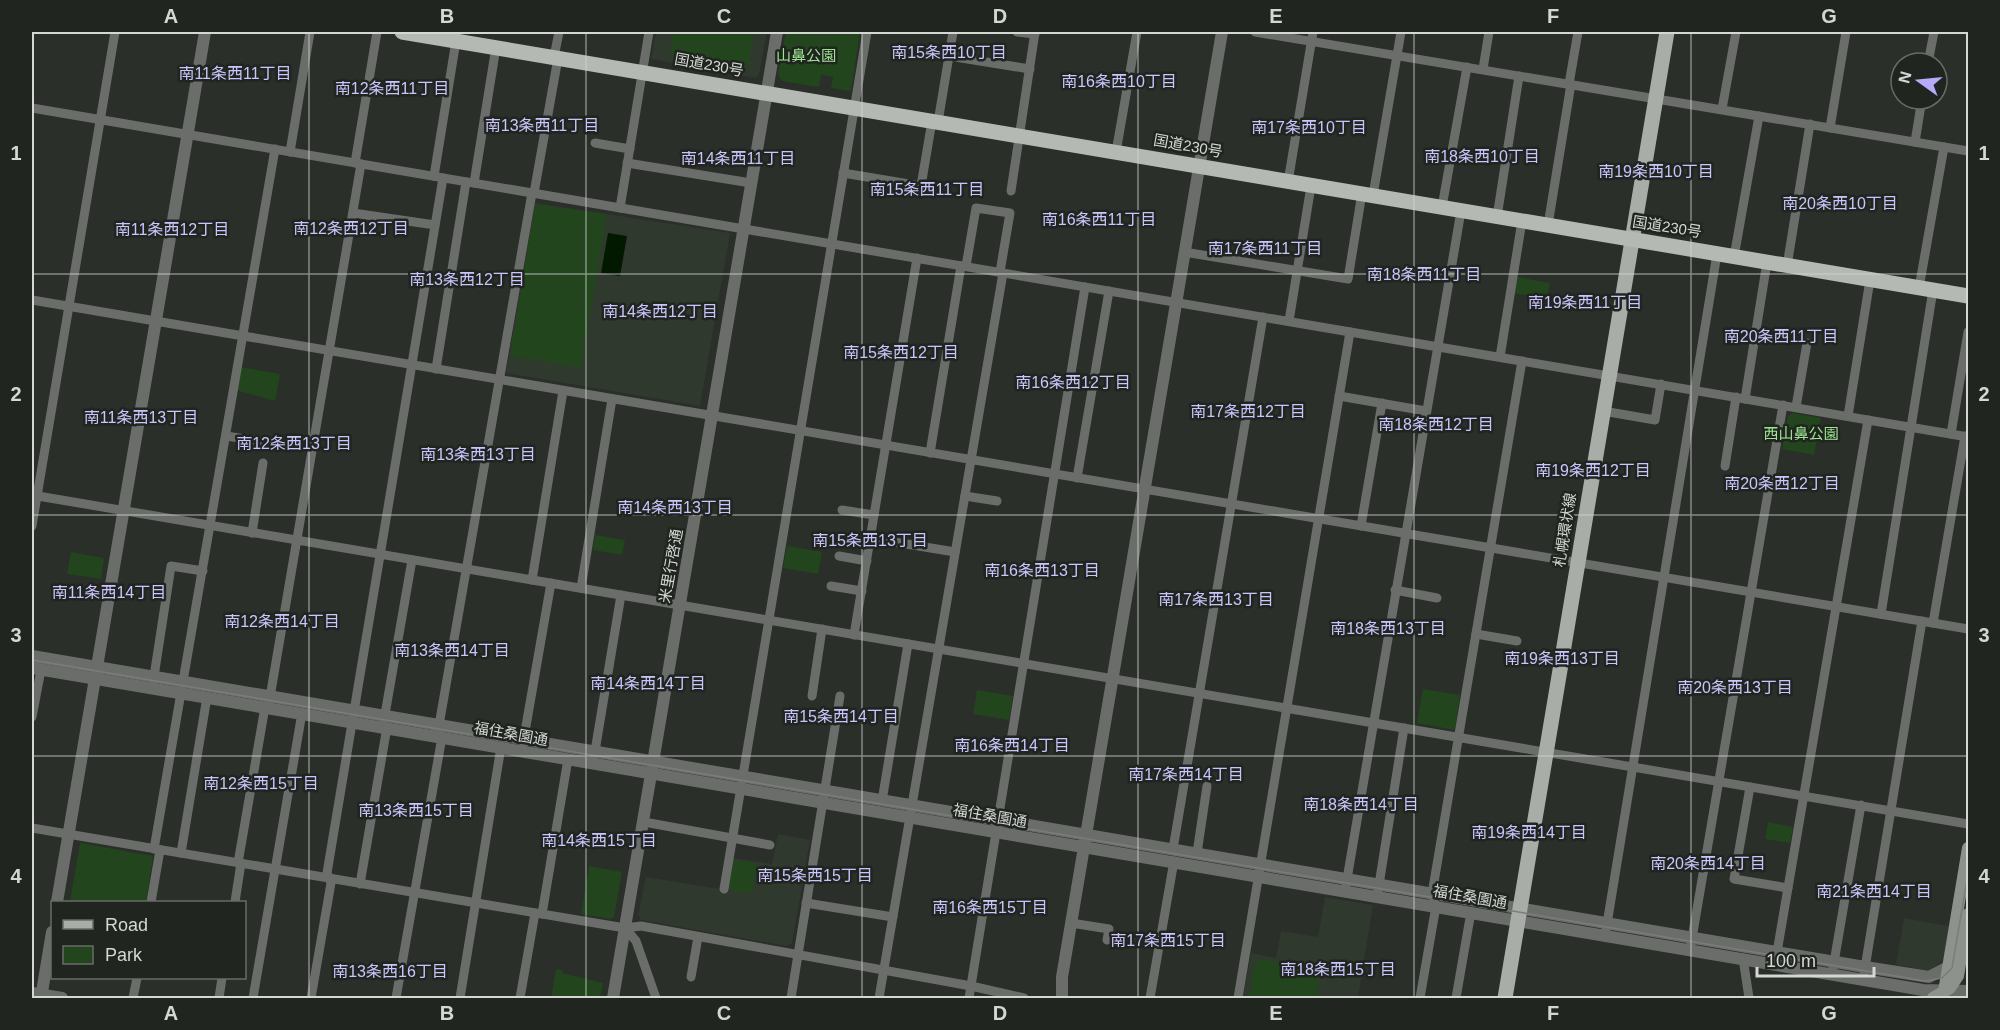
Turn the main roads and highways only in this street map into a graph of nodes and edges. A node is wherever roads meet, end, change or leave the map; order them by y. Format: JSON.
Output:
{"nodes":[{"id":1,"x":402,"y":32,"type":"edge"},
{"id":2,"x":1667,"y":32,"type":"edge"},
{"id":3,"x":454,"y":37,"type":"edge"},
{"id":4,"x":1633,"y":240,"type":"junction"},
{"id":5,"x":1968,"y":296,"type":"edge"},
{"id":6,"x":1968,"y":848,"type":"edge"},
{"id":7,"x":1968,"y":914,"type":"edge"},
{"id":8,"x":1941,"y":996,"type":"edge"},
{"id":9,"x":1504,"y":999,"type":"edge"}],
"edges":[{"from":1,"to":3,"type":"highway","name":"国道230号"},
{"from":2,"to":4,"type":"main road","name":"札幌環状線"},
{"from":3,"to":4,"type":"highway","name":"国道230号"},
{"from":4,"to":5,"type":"highway","name":"国道230号"},
{"from":4,"to":9,"type":"main road","name":"札幌環状線"},
{"from":6,"to":8,"type":"main road"},
{"from":7,"to":8,"type":"main road"}]}
